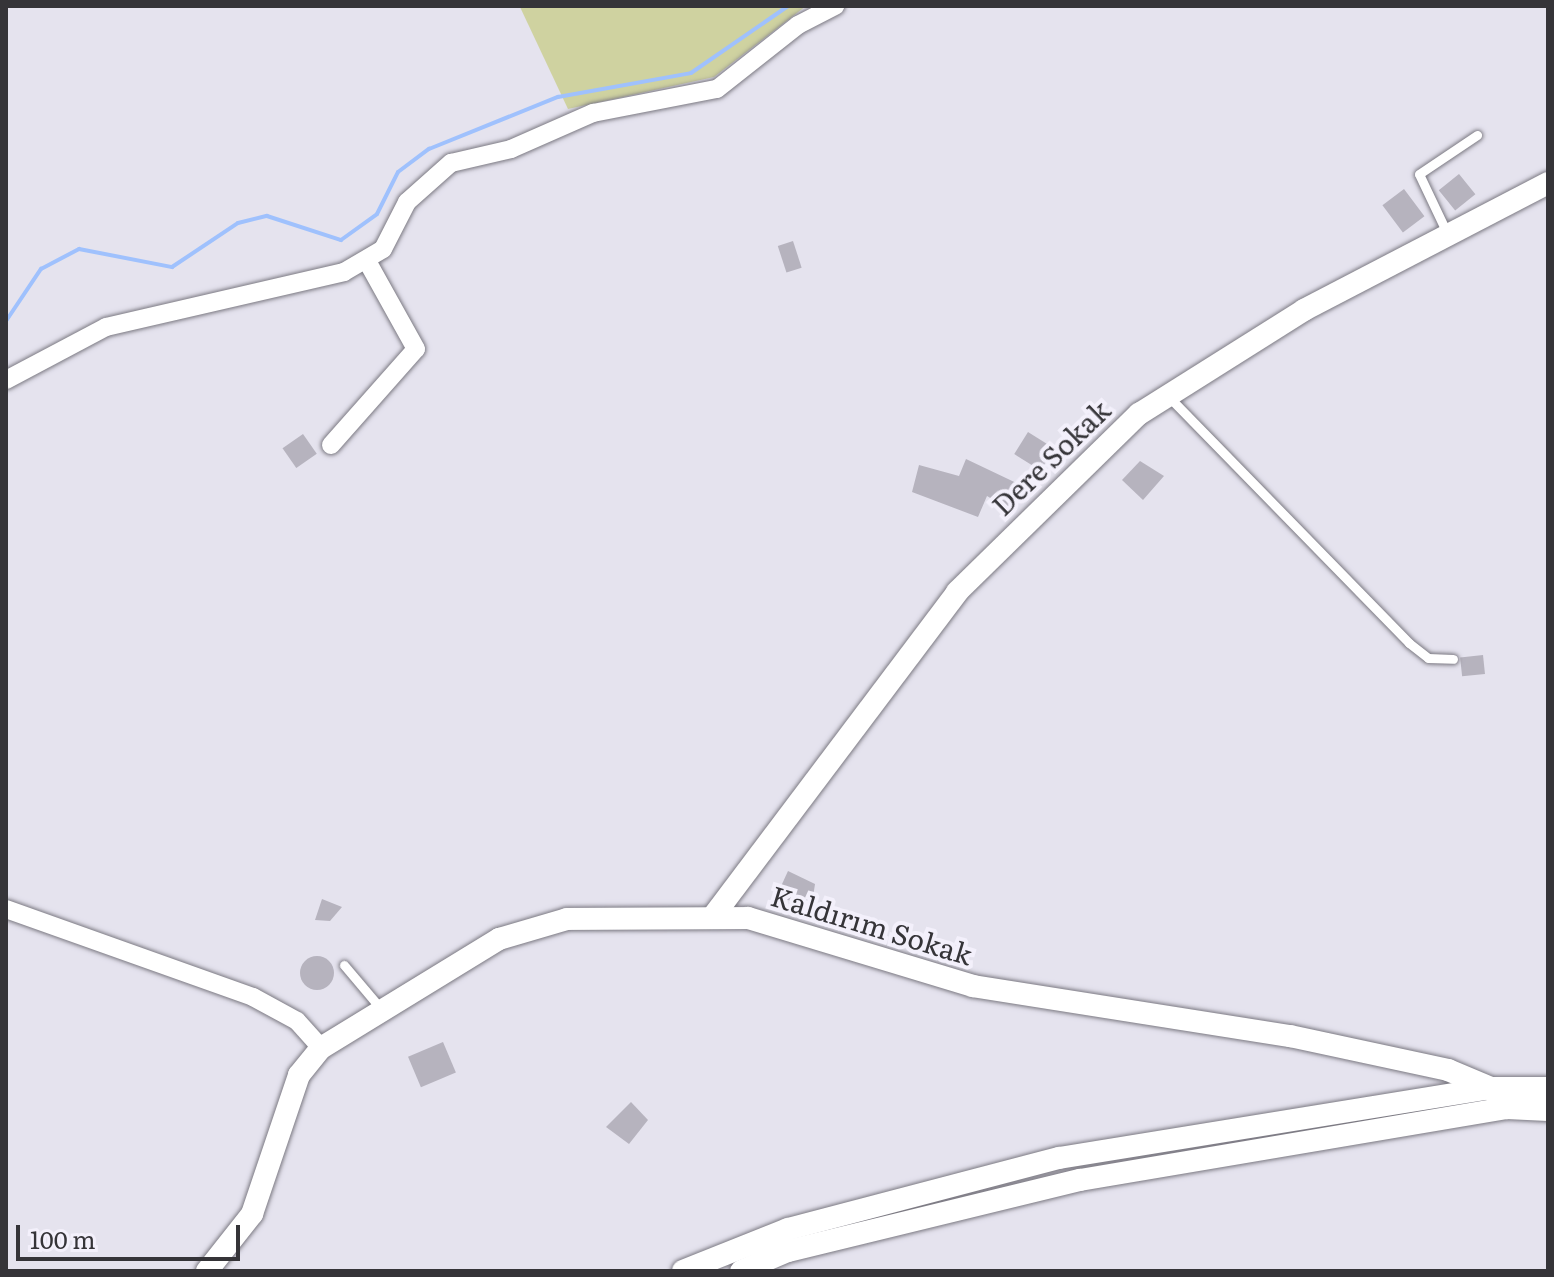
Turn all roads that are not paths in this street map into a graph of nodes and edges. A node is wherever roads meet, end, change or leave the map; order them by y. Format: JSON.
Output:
{"nodes":[{"id":1,"x":835,"y":6,"type":"edge"},
{"id":2,"x":1477,"y":135,"type":"dead end"},
{"id":3,"x":1548,"y":183,"type":"edge"},
{"id":4,"x":1447,"y":233,"type":"junction"},
{"id":5,"x":367,"y":261,"type":"junction"},
{"id":6,"x":6,"y":380,"type":"edge"},
{"id":7,"x":1166,"y":395,"type":"junction"},
{"id":8,"x":331,"y":445,"type":"dead end"},
{"id":9,"x":1453,"y":659,"type":"dead end"},
{"id":10,"x":6,"y":909,"type":"edge"},
{"id":11,"x":714,"y":915,"type":"junction"},
{"id":12,"x":344,"y":965,"type":"dead end"},
{"id":13,"x":382,"y":1010,"type":"junction"},
{"id":14,"x":321,"y":1048,"type":"junction"},
{"id":15,"x":1491,"y":1088,"type":"junction"},
{"id":16,"x":1548,"y":1088,"type":"edge"},
{"id":17,"x":1507,"y":1108,"type":"junction"},
{"id":18,"x":1548,"y":1110,"type":"edge"},
{"id":19,"x":207,"y":1271,"type":"edge"},
{"id":20,"x":683,"y":1271,"type":"edge"},
{"id":21,"x":741,"y":1271,"type":"edge"}],
"edges":[{"from":1,"to":5,"type":"street"},
{"from":2,"to":4,"type":"lane"},
{"from":3,"to":4,"type":"street","name":"Dere Sokak"},
{"from":4,"to":7,"type":"street","name":"Dere Sokak"},
{"from":5,"to":6,"type":"street"},
{"from":5,"to":8,"type":"street"},
{"from":7,"to":9,"type":"lane"},
{"from":7,"to":11,"type":"street","name":"Dere Sokak"},
{"from":10,"to":14,"type":"street"},
{"from":11,"to":13,"type":"street","name":"Kaldırım Sokak"},
{"from":11,"to":15,"type":"street","name":"Kaldırım Sokak"},
{"from":12,"to":13,"type":"lane"},
{"from":13,"to":14,"type":"street","name":"Kaldırım Sokak"},
{"from":14,"to":19,"type":"street","name":"Kaldırım Sokak"},
{"from":15,"to":16,"type":"street","name":"Kaldırım Sokak"},
{"from":15,"to":17,"type":"street","name":"Kaldırım Sokak"},
{"from":15,"to":20,"type":"street"},
{"from":17,"to":18,"type":"street"},
{"from":17,"to":21,"type":"street"}]}
